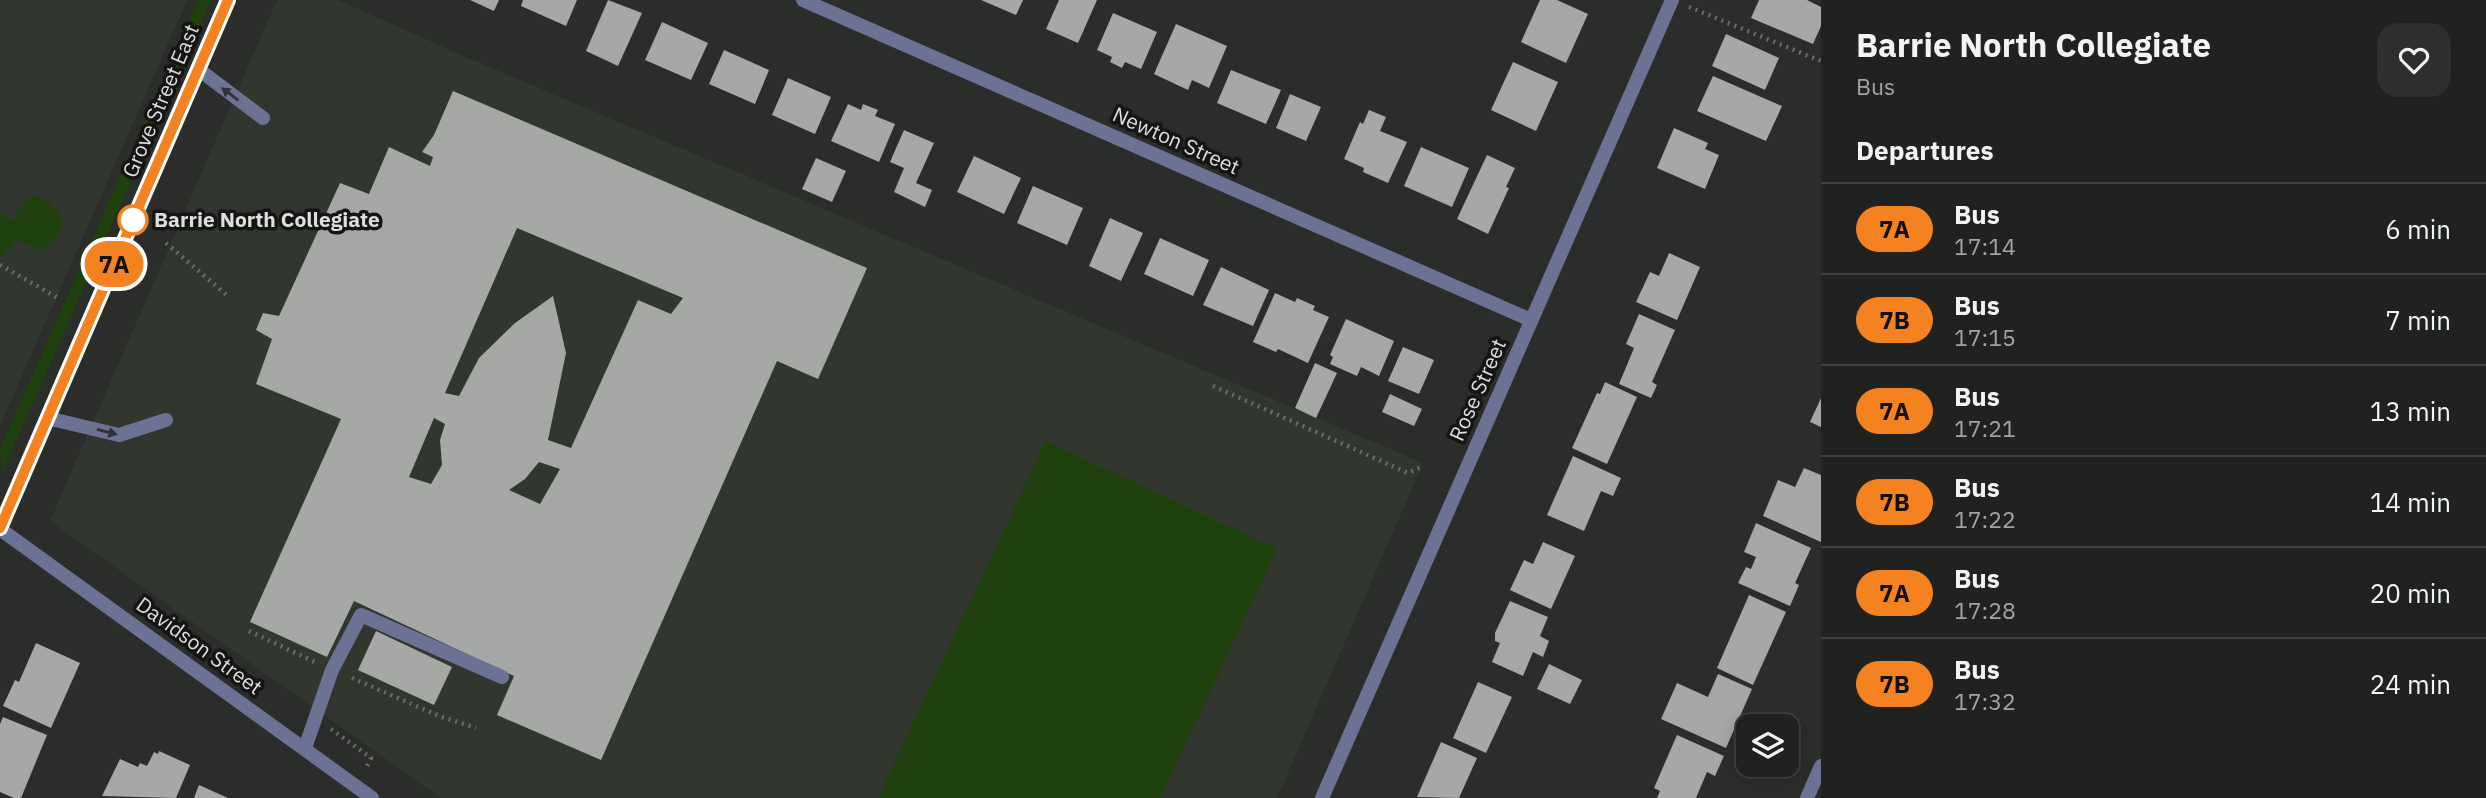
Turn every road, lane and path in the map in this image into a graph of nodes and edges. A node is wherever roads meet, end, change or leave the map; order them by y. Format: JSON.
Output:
{"nodes":[{"id":1,"x":228,"y":0,"type":"edge"},
{"id":2,"x":803,"y":0,"type":"edge"},
{"id":3,"x":1672,"y":0,"type":"edge"},
{"id":4,"x":1821,"y":61,"type":"edge"},
{"id":5,"x":198,"y":69,"type":"junction"},
{"id":6,"x":263,"y":118,"type":"dead end"},
{"id":7,"x":166,"y":243,"type":"dead end"},
{"id":8,"x":0,"y":265,"type":"edge"},
{"id":9,"x":229,"y":297,"type":"dead end"},
{"id":10,"x":60,"y":299,"type":"dead end"},
{"id":11,"x":1531,"y":320,"type":"junction"},
{"id":12,"x":1213,"y":386,"type":"dead end"},
{"id":13,"x":47,"y":418,"type":"junction"},
{"id":14,"x":166,"y":421,"type":"dead end"},
{"id":15,"x":1421,"y":467,"type":"dead end"},
{"id":16,"x":0,"y":528,"type":"edge"},
{"id":17,"x":249,"y":631,"type":"dead end"},
{"id":18,"x":332,"y":670,"type":"junction"},
{"id":19,"x":502,"y":677,"type":"dead end"},
{"id":20,"x":326,"y":726,"type":"dead end"},
{"id":21,"x":476,"y":729,"type":"dead end"},
{"id":22,"x":305,"y":748,"type":"junction"},
{"id":23,"x":1821,"y":766,"type":"edge"},
{"id":24,"x":365,"y":769,"type":"dead end"},
{"id":25,"x":372,"y":798,"type":"edge"},
{"id":26,"x":1322,"y":798,"type":"edge"},
{"id":27,"x":1807,"y":798,"type":"edge"}],
"edges":[{"from":1,"to":5,"type":"street","name":"Grove Street East"},
{"from":2,"to":11,"type":"street","name":"Newton Street"},
{"from":3,"to":4,"type":"path"},
{"from":3,"to":11,"type":"street","name":"Rose Street"},
{"from":6,"to":5,"type":"street","one_way":true},
{"from":5,"to":13,"type":"street","name":"Grove Street East"},
{"from":7,"to":9,"type":"path"},
{"from":8,"to":10,"type":"path"},
{"from":11,"to":26,"type":"street","name":"Rose Street"},
{"from":12,"to":15,"type":"path"},
{"from":13,"to":14,"type":"street","one_way":true},
{"from":13,"to":16,"type":"street","name":"Grove Street East"},
{"from":16,"to":22,"type":"street","name":"Davidson Street"},
{"from":17,"to":18,"type":"path"},
{"from":18,"to":19,"type":"street"},
{"from":18,"to":21,"type":"path"},
{"from":18,"to":22,"type":"street"},
{"from":20,"to":24,"type":"path"},
{"from":22,"to":25,"type":"street","name":"Davidson Street"},
{"from":23,"to":27,"type":"street"}]}
